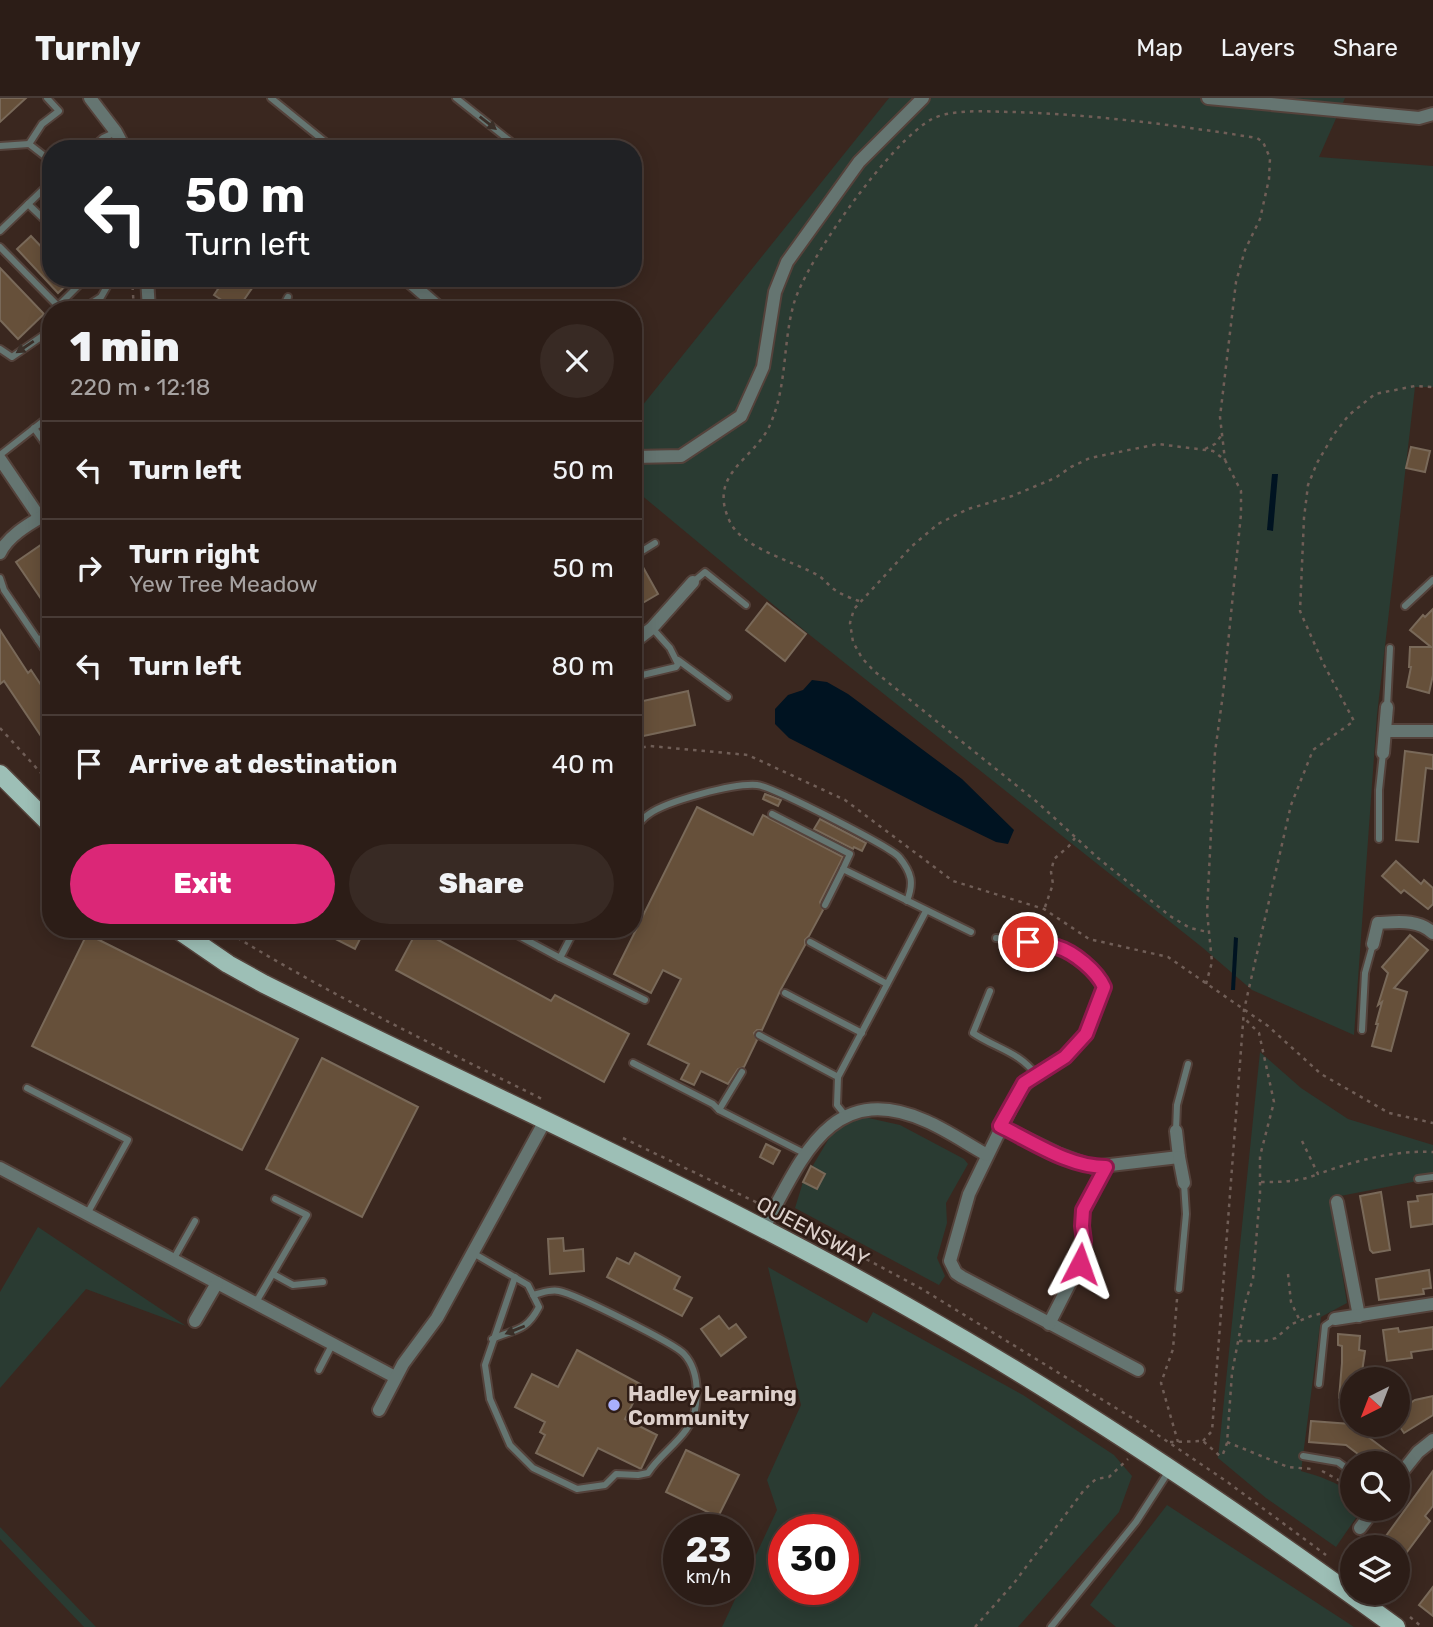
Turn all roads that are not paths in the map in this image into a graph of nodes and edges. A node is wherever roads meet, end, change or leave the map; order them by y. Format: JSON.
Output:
{"nodes":[{"id":1,"x":47,"y":98,"type":"edge"},
{"id":2,"x":90,"y":98,"type":"edge"},
{"id":3,"x":271,"y":98,"type":"edge"},
{"id":4,"x":456,"y":98,"type":"edge"},
{"id":5,"x":923,"y":98,"type":"edge"},
{"id":6,"x":1208,"y":98,"type":"edge"},
{"id":7,"x":1433,"y":114,"type":"edge"},
{"id":8,"x":116,"y":132,"type":"junction"},
{"id":9,"x":101,"y":140,"type":"edge"},
{"id":10,"x":120,"y":140,"type":"edge"},
{"id":11,"x":323,"y":140,"type":"edge"},
{"id":12,"x":509,"y":140,"type":"edge"},
{"id":13,"x":29,"y":144,"type":"junction"},
{"id":14,"x":0,"y":146,"type":"edge"},
{"id":15,"x":42,"y":154,"type":"edge"},
{"id":16,"x":42,"y":191,"type":"edge"},
{"id":17,"x":28,"y":204,"type":"junction"},
{"id":18,"x":42,"y":217,"type":"edge"},
{"id":19,"x":0,"y":231,"type":"edge"},
{"id":20,"x":0,"y":247,"type":"edge"},
{"id":21,"x":77,"y":287,"type":"edge"},
{"id":22,"x":107,"y":287,"type":"edge"},
{"id":23,"x":415,"y":287,"type":"edge"},
{"id":24,"x":288,"y":297,"type":"dead end"},
{"id":25,"x":53,"y":301,"type":"edge"},
{"id":26,"x":63,"y":301,"type":"edge"},
{"id":27,"x":95,"y":301,"type":"edge"},
{"id":28,"x":286,"y":301,"type":"edge"},
{"id":29,"x":432,"y":301,"type":"edge"},
{"id":30,"x":42,"y":336,"type":"edge"},
{"id":31,"x":0,"y":349,"type":"edge"},
{"id":32,"x":42,"y":422,"type":"edge"},
{"id":33,"x":34,"y":428,"type":"junction"},
{"id":34,"x":42,"y":439,"type":"edge"},
{"id":35,"x":0,"y":457,"type":"edge"},
{"id":36,"x":642,"y":457,"type":"edge"},
{"id":37,"x":42,"y":511,"type":"edge"},
{"id":38,"x":42,"y":517,"type":"edge"},
{"id":39,"x":654,"y":543,"type":"dead end"},
{"id":40,"x":642,"y":551,"type":"edge"},
{"id":41,"x":0,"y":553,"type":"edge"},
{"id":42,"x":0,"y":578,"type":"edge"},
{"id":43,"x":1433,"y":580,"type":"edge"},
{"id":44,"x":693,"y":582,"type":"joint"},
{"id":45,"x":746,"y":605,"type":"dead end"},
{"id":46,"x":1405,"y":606,"type":"dead end"},
{"id":47,"x":652,"y":628,"type":"junction"},
{"id":48,"x":642,"y":636,"type":"edge"},
{"id":49,"x":42,"y":638,"type":"edge"},
{"id":50,"x":38,"y":640,"type":"junction"},
{"id":51,"x":42,"y":646,"type":"edge"},
{"id":52,"x":1390,"y":648,"type":"dead end"},
{"id":53,"x":678,"y":660,"type":"junction"},
{"id":54,"x":642,"y":675,"type":"edge"},
{"id":55,"x":728,"y":697,"type":"dead end"},
{"id":56,"x":1387,"y":706,"type":"joint"},
{"id":57,"x":1386,"y":731,"type":"junction"},
{"id":58,"x":1433,"y":732,"type":"edge"},
{"id":59,"x":1383,"y":753,"type":"joint"},
{"id":60,"x":0,"y":774,"type":"edge"},
{"id":61,"x":772,"y":814,"type":"dead end"},
{"id":62,"x":42,"y":816,"type":"edge"},
{"id":63,"x":642,"y":820,"type":"edge"},
{"id":64,"x":1379,"y":839,"type":"dead end"},
{"id":65,"x":843,"y":869,"type":"junction"},
{"id":66,"x":907,"y":901,"type":"junction"},
{"id":67,"x":825,"y":905,"type":"dead end"},
{"id":68,"x":926,"y":911,"type":"junction"},
{"id":69,"x":971,"y":932,"type":"dead end"},
{"id":70,"x":1433,"y":933,"type":"edge"},
{"id":71,"x":190,"y":938,"type":"edge"},
{"id":72,"x":523,"y":938,"type":"edge"},
{"id":73,"x":570,"y":938,"type":"edge"},
{"id":74,"x":996,"y":938,"type":"dead end"},
{"id":75,"x":810,"y":942,"type":"dead end"},
{"id":76,"x":1373,"y":944,"type":"joint"},
{"id":77,"x":560,"y":958,"type":"junction"},
{"id":78,"x":887,"y":984,"type":"junction"},
{"id":79,"x":1104,"y":987,"type":"joint"},
{"id":80,"x":989,"y":991,"type":"dead end"},
{"id":81,"x":785,"y":993,"type":"dead end"},
{"id":82,"x":645,"y":1000,"type":"dead end"},
{"id":83,"x":1362,"y":1030,"type":"dead end"},
{"id":84,"x":862,"y":1032,"type":"junction"},
{"id":85,"x":759,"y":1035,"type":"dead end"},
{"id":86,"x":634,"y":1063,"type":"dead end"},
{"id":87,"x":1188,"y":1063,"type":"dead end"},
{"id":88,"x":741,"y":1072,"type":"dead end"},
{"id":89,"x":1036,"y":1075,"type":"junction"},
{"id":90,"x":838,"y":1077,"type":"junction"},
{"id":91,"x":27,"y":1088,"type":"dead end"},
{"id":92,"x":719,"y":1110,"type":"junction"},
{"id":93,"x":845,"y":1115,"type":"junction"},
{"id":94,"x":546,"y":1119,"type":"junction"},
{"id":95,"x":1000,"y":1126,"type":"junction"},
{"id":96,"x":1176,"y":1131,"type":"joint"},
{"id":97,"x":806,"y":1154,"type":"junction"},
{"id":98,"x":987,"y":1155,"type":"junction"},
{"id":99,"x":1179,"y":1157,"type":"junction"},
{"id":100,"x":1106,"y":1167,"type":"junction"},
{"id":101,"x":0,"y":1168,"type":"edge"},
{"id":102,"x":1433,"y":1177,"type":"edge"},
{"id":103,"x":1418,"y":1179,"type":"dead end"},
{"id":104,"x":1184,"y":1183,"type":"joint"},
{"id":105,"x":275,"y":1199,"type":"dead end"},
{"id":106,"x":1337,"y":1202,"type":"dead end"},
{"id":107,"x":87,"y":1214,"type":"junction"},
{"id":108,"x":195,"y":1221,"type":"dead end"},
{"id":109,"x":763,"y":1229,"type":"junction"},
{"id":110,"x":473,"y":1252,"type":"junction"},
{"id":111,"x":173,"y":1260,"type":"junction"},
{"id":112,"x":273,"y":1274,"type":"junction"},
{"id":113,"x":515,"y":1277,"type":"junction"},
{"id":114,"x":323,"y":1282,"type":"dead end"},
{"id":115,"x":217,"y":1283,"type":"junction"},
{"id":116,"x":1179,"y":1289,"type":"road end"},
{"id":117,"x":533,"y":1295,"type":"junction"},
{"id":118,"x":256,"y":1304,"type":"junction"},
{"id":119,"x":1433,"y":1304,"type":"edge"},
{"id":120,"x":1359,"y":1315,"type":"junction"},
{"id":121,"x":1335,"y":1319,"type":"joint"},
{"id":122,"x":195,"y":1321,"type":"dead end"},
{"id":123,"x":1049,"y":1324,"type":"junction"},
{"id":124,"x":492,"y":1339,"type":"junction"},
{"id":125,"x":332,"y":1345,"type":"junction"},
{"id":126,"x":319,"y":1370,"type":"dead end"},
{"id":127,"x":1138,"y":1370,"type":"dead end"},
{"id":128,"x":395,"y":1377,"type":"junction"},
{"id":129,"x":1319,"y":1384,"type":"dead end"},
{"id":130,"x":379,"y":1410,"type":"dead end"},
{"id":131,"x":1433,"y":1440,"type":"edge"},
{"id":132,"x":1303,"y":1455,"type":"dead end"},
{"id":133,"x":1410,"y":1462,"type":"edge"},
{"id":134,"x":1340,"y":1463,"type":"edge"},
{"id":135,"x":1170,"y":1469,"type":"junction"},
{"id":136,"x":1366,"y":1521,"type":"edge"},
{"id":137,"x":1360,"y":1528,"type":"dead end"},
{"id":138,"x":1051,"y":1627,"type":"edge"},
{"id":139,"x":1396,"y":1627,"type":"edge"}],
"edges":[{"from":1,"to":13,"type":"lane"},
{"from":2,"to":8,"type":"street"},
{"from":3,"to":11,"type":"lane"},
{"from":4,"to":12,"type":"lane","one_way":true},
{"from":5,"to":36,"type":"street"},
{"from":6,"to":7,"type":"street"},
{"from":8,"to":9,"type":"lane"},
{"from":8,"to":10,"type":"street"},
{"from":13,"to":14,"type":"lane"},
{"from":13,"to":15,"type":"lane"},
{"from":16,"to":17,"type":"lane"},
{"from":17,"to":18,"type":"lane"},
{"from":17,"to":19,"type":"lane"},
{"from":20,"to":25,"type":"lane"},
{"from":21,"to":26,"type":"lane"},
{"from":22,"to":27,"type":"lane"},
{"from":23,"to":29,"type":"street"},
{"from":24,"to":28,"type":"lane"},
{"from":30,"to":31,"type":"lane","one_way":true},
{"from":32,"to":33,"type":"lane"},
{"from":33,"to":34,"type":"lane"},
{"from":33,"to":35,"type":"lane"},
{"from":35,"to":37,"type":"street"},
{"from":38,"to":41,"type":"street"},
{"from":39,"to":40,"type":"lane"},
{"from":42,"to":50,"type":"lane"},
{"from":43,"to":46,"type":"lane"},
{"from":44,"to":45,"type":"lane"},
{"from":44,"to":47,"type":"street"},
{"from":47,"to":48,"type":"street"},
{"from":47,"to":53,"type":"lane"},
{"from":49,"to":50,"type":"lane"},
{"from":50,"to":51,"type":"lane"},
{"from":52,"to":56,"type":"lane"},
{"from":53,"to":54,"type":"lane"},
{"from":53,"to":55,"type":"lane"},
{"from":56,"to":57,"type":"street"},
{"from":57,"to":58,"type":"street"},
{"from":57,"to":59,"type":"street"},
{"from":59,"to":64,"type":"lane"},
{"from":60,"to":62,"type":"main road"},
{"from":61,"to":65,"type":"lane"},
{"from":63,"to":66,"type":"lane"},
{"from":65,"to":66,"type":"lane"},
{"from":65,"to":67,"type":"lane"},
{"from":66,"to":68,"type":"lane"},
{"from":68,"to":69,"type":"lane"},
{"from":68,"to":78,"type":"lane"},
{"from":70,"to":76,"type":"street"},
{"from":71,"to":94,"type":"main road","name":"QUEENSWAY"},
{"from":72,"to":77,"type":"lane"},
{"from":73,"to":77,"type":"lane"},
{"from":74,"to":79,"type":"lane"},
{"from":75,"to":78,"type":"lane"},
{"from":76,"to":83,"type":"lane"},
{"from":77,"to":82,"type":"lane"},
{"from":78,"to":84,"type":"lane"},
{"from":79,"to":89,"type":"street"},
{"from":80,"to":89,"type":"lane"},
{"from":81,"to":84,"type":"lane"},
{"from":84,"to":90,"type":"lane"},
{"from":85,"to":90,"type":"lane"},
{"from":86,"to":92,"type":"lane"},
{"from":87,"to":96,"type":"lane"},
{"from":88,"to":92,"type":"lane"},
{"from":89,"to":95,"type":"street"},
{"from":90,"to":93,"type":"lane"},
{"from":91,"to":107,"type":"lane"},
{"from":92,"to":97,"type":"lane"},
{"from":93,"to":97,"type":"street"},
{"from":93,"to":98,"type":"street"},
{"from":94,"to":109,"type":"main road","name":"QUEENSWAY"},
{"from":94,"to":110,"type":"street"},
{"from":95,"to":98,"type":"street"},
{"from":95,"to":100,"type":"street"},
{"from":96,"to":99,"type":"street"},
{"from":97,"to":109,"type":"street"},
{"from":98,"to":123,"type":"street"},
{"from":99,"to":100,"type":"street"},
{"from":99,"to":104,"type":"street"},
{"from":100,"to":123,"type":"street"},
{"from":101,"to":107,"type":"street"},
{"from":102,"to":103,"type":"lane"},
{"from":104,"to":116,"type":"lane"},
{"from":105,"to":112,"type":"lane"},
{"from":106,"to":120,"type":"street"},
{"from":107,"to":111,"type":"street"},
{"from":108,"to":111,"type":"lane"},
{"from":109,"to":135,"type":"main road","name":"QUEENSWAY"},
{"from":110,"to":113,"type":"lane"},
{"from":110,"to":128,"type":"street"},
{"from":111,"to":115,"type":"street"},
{"from":112,"to":114,"type":"lane"},
{"from":112,"to":118,"type":"lane"},
{"from":113,"to":117,"type":"lane"},
{"from":113,"to":124,"type":"lane"},
{"from":115,"to":118,"type":"street"},
{"from":115,"to":122,"type":"street"},
{"from":117,"to":124,"type":"lane","one_way":true},
{"from":117,"to":124,"type":"lane"},
{"from":118,"to":125,"type":"street"},
{"from":119,"to":120,"type":"street"},
{"from":120,"to":121,"type":"street"},
{"from":121,"to":129,"type":"lane"},
{"from":123,"to":127,"type":"street"},
{"from":125,"to":126,"type":"lane"},
{"from":125,"to":128,"type":"street"},
{"from":128,"to":130,"type":"street"},
{"from":131,"to":133,"type":"street"},
{"from":132,"to":134,"type":"lane"},
{"from":135,"to":138,"type":"lane"},
{"from":135,"to":139,"type":"main road","name":"QUEENSWAY"},
{"from":136,"to":137,"type":"street"}]}
